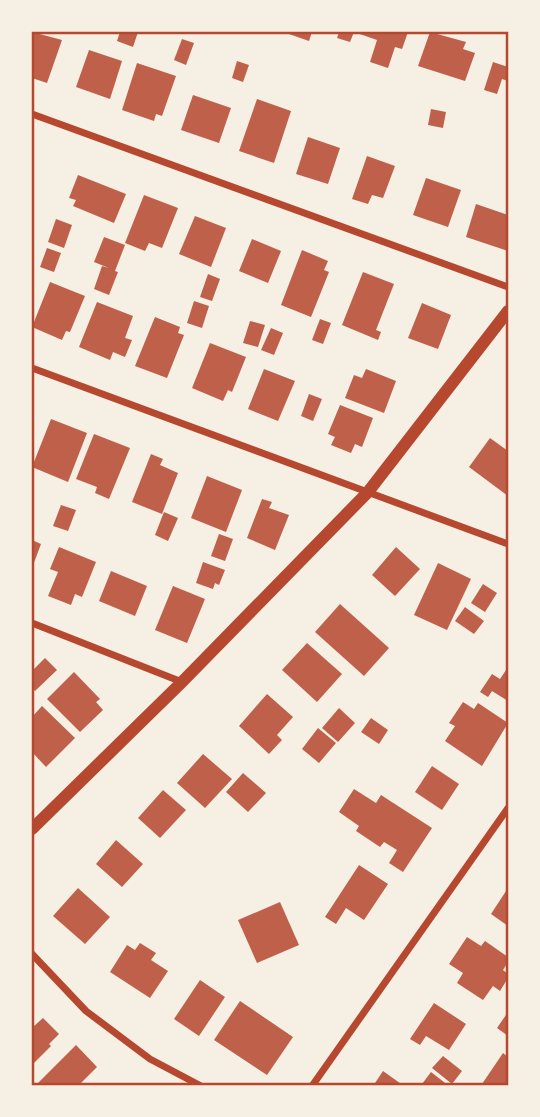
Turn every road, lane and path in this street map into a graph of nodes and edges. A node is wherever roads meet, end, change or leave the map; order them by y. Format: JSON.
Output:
{"nodes":[{"id":1,"x":32,"y":114,"type":"edge"},
{"id":2,"x":509,"y":287,"type":"edge"},
{"id":3,"x":509,"y":311,"type":"edge"},
{"id":4,"x":32,"y":368,"type":"edge"},
{"id":5,"x":368,"y":492,"type":"junction"},
{"id":6,"x":509,"y":544,"type":"edge"},
{"id":7,"x":32,"y":623,"type":"edge"},
{"id":8,"x":182,"y":682,"type":"junction"},
{"id":9,"x":509,"y":808,"type":"edge"},
{"id":10,"x":32,"y":830,"type":"edge"},
{"id":11,"x":32,"y":954,"type":"edge"},
{"id":12,"x":201,"y":1086,"type":"edge"},
{"id":13,"x":312,"y":1086,"type":"edge"}],
"edges":[{"from":1,"to":2,"type":"street"},
{"from":3,"to":5,"type":"street"},
{"from":4,"to":5,"type":"street"},
{"from":5,"to":6,"type":"street"},
{"from":5,"to":8,"type":"street"},
{"from":7,"to":8,"type":"street"},
{"from":8,"to":10,"type":"street"},
{"from":9,"to":13,"type":"street"},
{"from":11,"to":12,"type":"street"}]}
